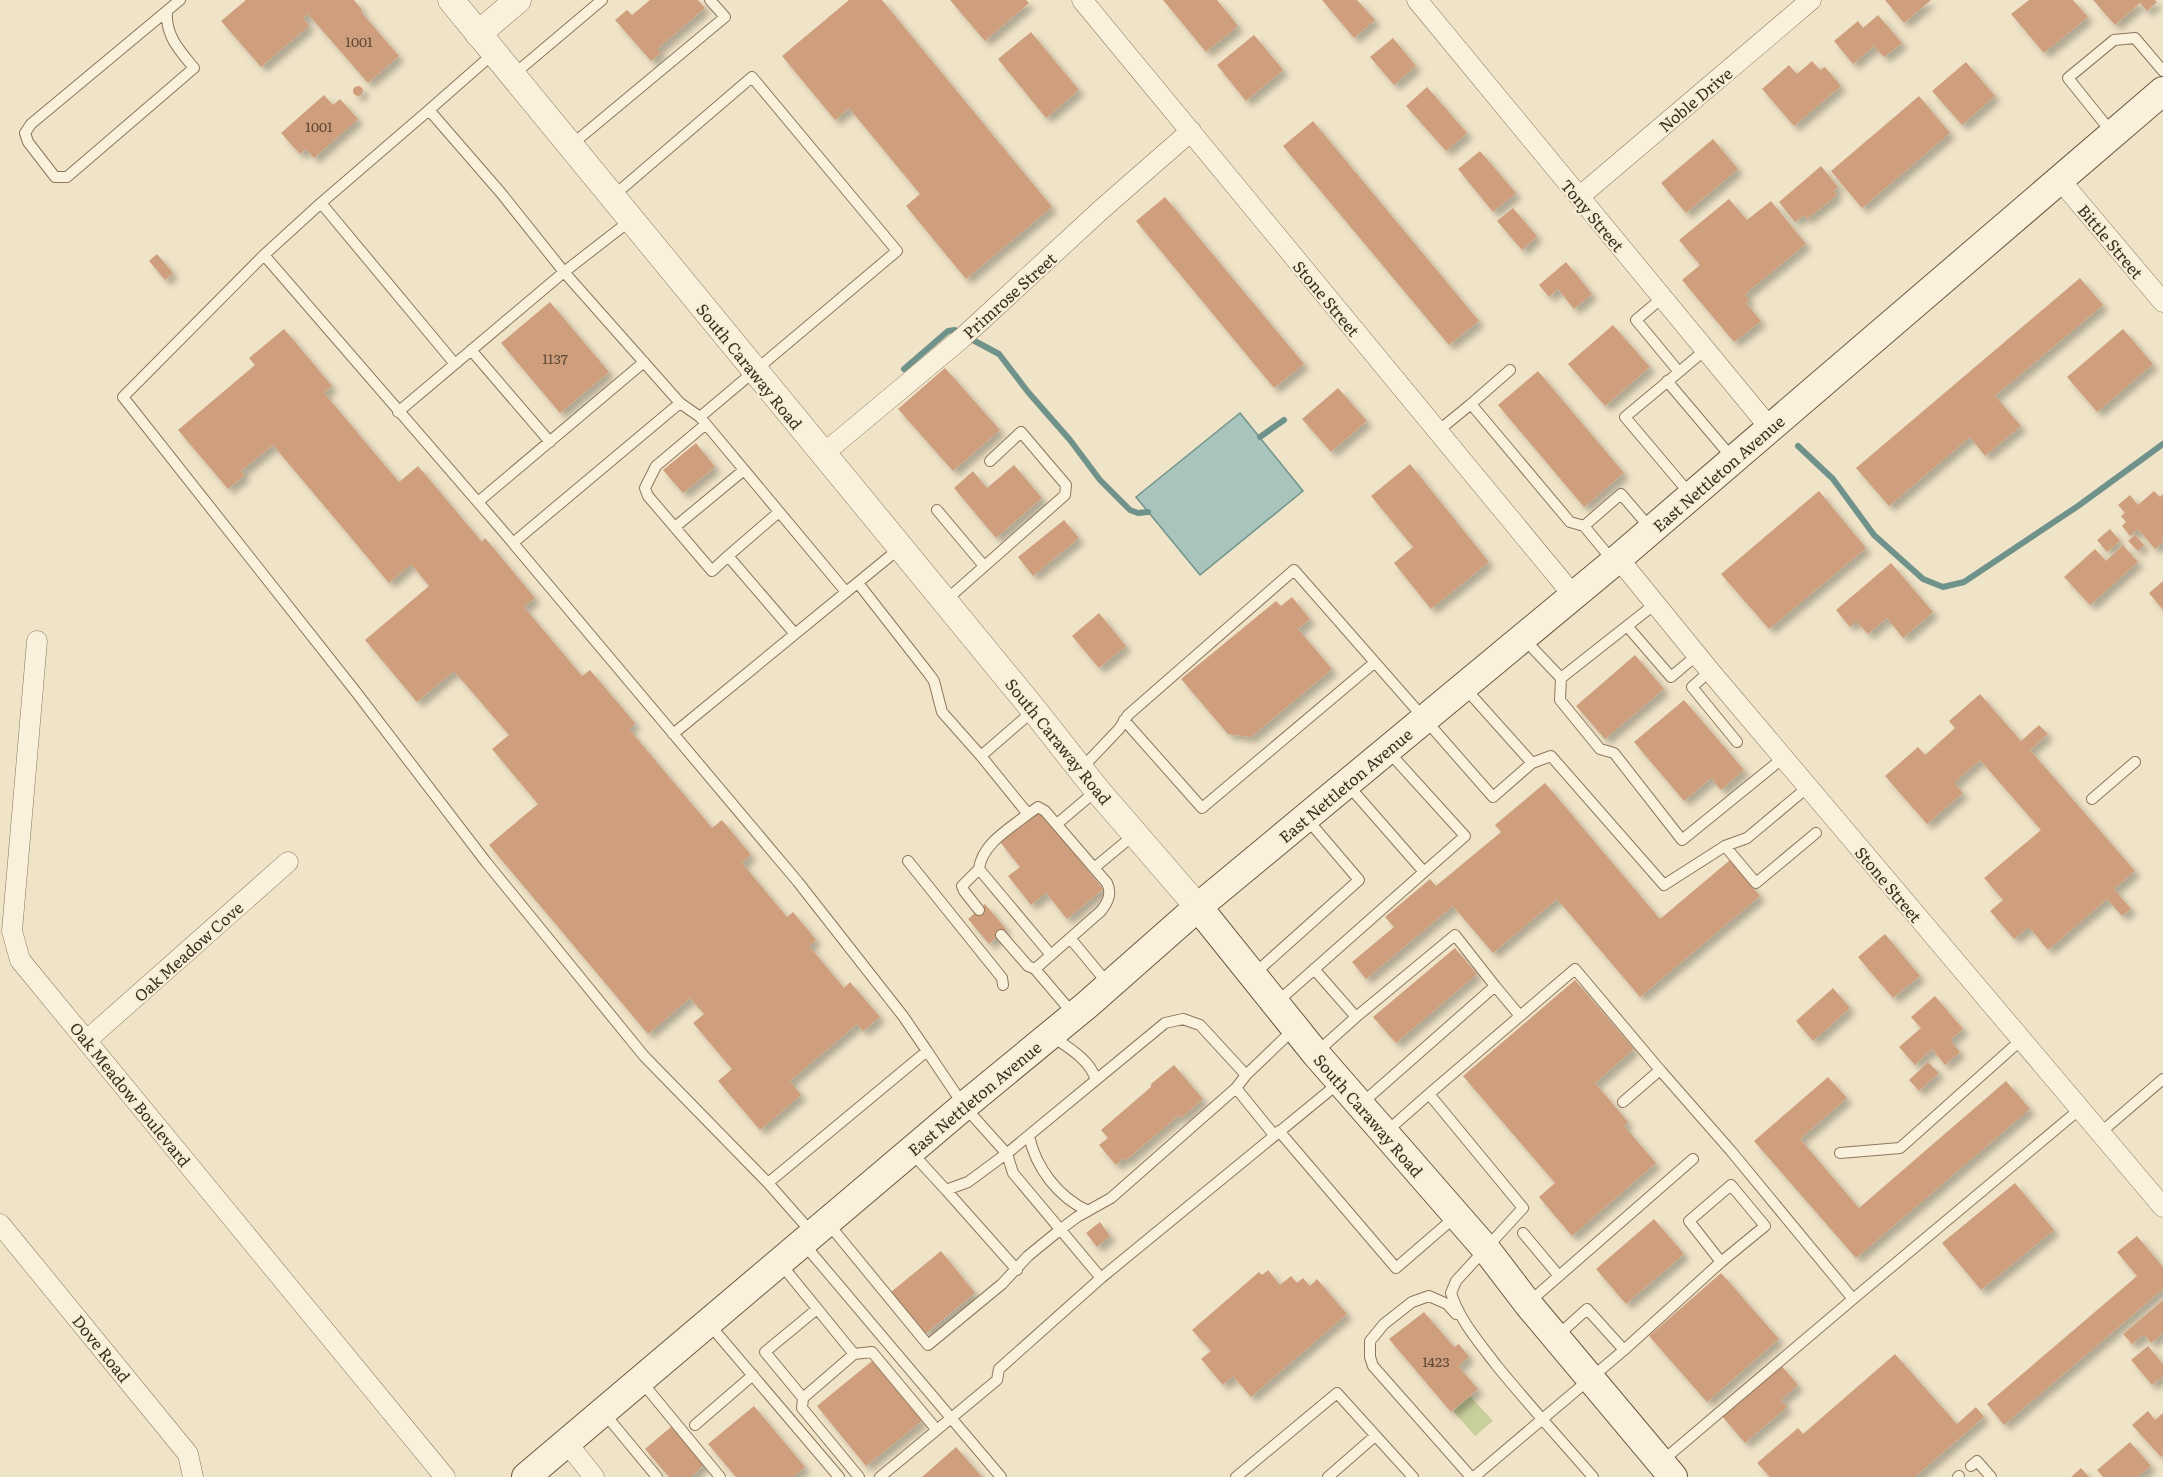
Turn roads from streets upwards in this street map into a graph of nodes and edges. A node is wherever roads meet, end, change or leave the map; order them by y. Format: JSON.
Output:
{"nodes":[{"id":1,"x":451,"y":0,"type":"edge"},
{"id":2,"x":518,"y":0,"type":"edge"},
{"id":3,"x":1082,"y":0,"type":"edge"},
{"id":4,"x":1417,"y":0,"type":"edge"},
{"id":5,"x":1811,"y":0,"type":"edge"},
{"id":6,"x":486,"y":44,"type":"junction"},
{"id":7,"x":2163,"y":91,"type":"edge"},
{"id":8,"x":1191,"y":131,"type":"junction"},
{"id":9,"x":2060,"y":180,"type":"junction"},
{"id":10,"x":1579,"y":197,"type":"junction"},
{"id":11,"x":2163,"y":302,"type":"edge"},
{"id":12,"x":1770,"y":429,"type":"junction"},
{"id":13,"x":823,"y":454,"type":"junction"},
{"id":14,"x":1616,"y":560,"type":"junction"},
{"id":15,"x":1574,"y":595,"type":"junction"},
{"id":16,"x":37,"y":641,"type":"dead end"},
{"id":17,"x":288,"y":862,"type":"dead end"},
{"id":18,"x":1198,"y":907,"type":"junction"},
{"id":19,"x":87,"y":1040,"type":"junction"},
{"id":20,"x":2163,"y":1207,"type":"edge"},
{"id":21,"x":0,"y":1224,"type":"edge"},
{"id":22,"x":567,"y":1443,"type":"junction"},
{"id":23,"x":1667,"y":1470,"type":"edge"},
{"id":24,"x":193,"y":1477,"type":"edge"},
{"id":25,"x":445,"y":1477,"type":"edge"},
{"id":26,"x":526,"y":1477,"type":"edge"},
{"id":27,"x":594,"y":1477,"type":"edge"}],
"edges":[{"from":1,"to":6,"type":"street","name":"South Caraway Road"},
{"from":2,"to":6,"type":"street"},
{"from":3,"to":8,"type":"street","name":"Stone Street"},
{"from":4,"to":10,"type":"street","name":"Tony Street"},
{"from":5,"to":10,"type":"street","name":"Noble Drive"},
{"from":6,"to":13,"type":"street","name":"South Caraway Road"},
{"from":7,"to":9,"type":"main road","name":"East Nettleton Avenue"},
{"from":8,"to":13,"type":"street","name":"Primrose Street"},
{"from":8,"to":15,"type":"street","name":"Stone Street"},
{"from":9,"to":11,"type":"street","name":"Bittle Street"},
{"from":9,"to":12,"type":"main road","name":"East Nettleton Avenue"},
{"from":10,"to":12,"type":"street","name":"Tony Street"},
{"from":12,"to":14,"type":"main road","name":"East Nettleton Avenue"},
{"from":13,"to":18,"type":"street","name":"South Caraway Road"},
{"from":14,"to":15,"type":"main road","name":"East Nettleton Avenue"},
{"from":14,"to":20,"type":"street","name":"Stone Street"},
{"from":15,"to":18,"type":"main road","name":"East Nettleton Avenue"},
{"from":16,"to":19,"type":"street","name":"Oak Meadow Boulevard"},
{"from":17,"to":19,"type":"street","name":"Oak Meadow Cove"},
{"from":18,"to":22,"type":"main road","name":"East Nettleton Avenue"},
{"from":18,"to":23,"type":"main road","name":"South Caraway Road"},
{"from":19,"to":25,"type":"street","name":"Oak Meadow Boulevard"},
{"from":21,"to":24,"type":"street","name":"Dove Road"},
{"from":22,"to":26,"type":"main road","name":"East Nettleton Avenue"},
{"from":22,"to":27,"type":"street"}]}
